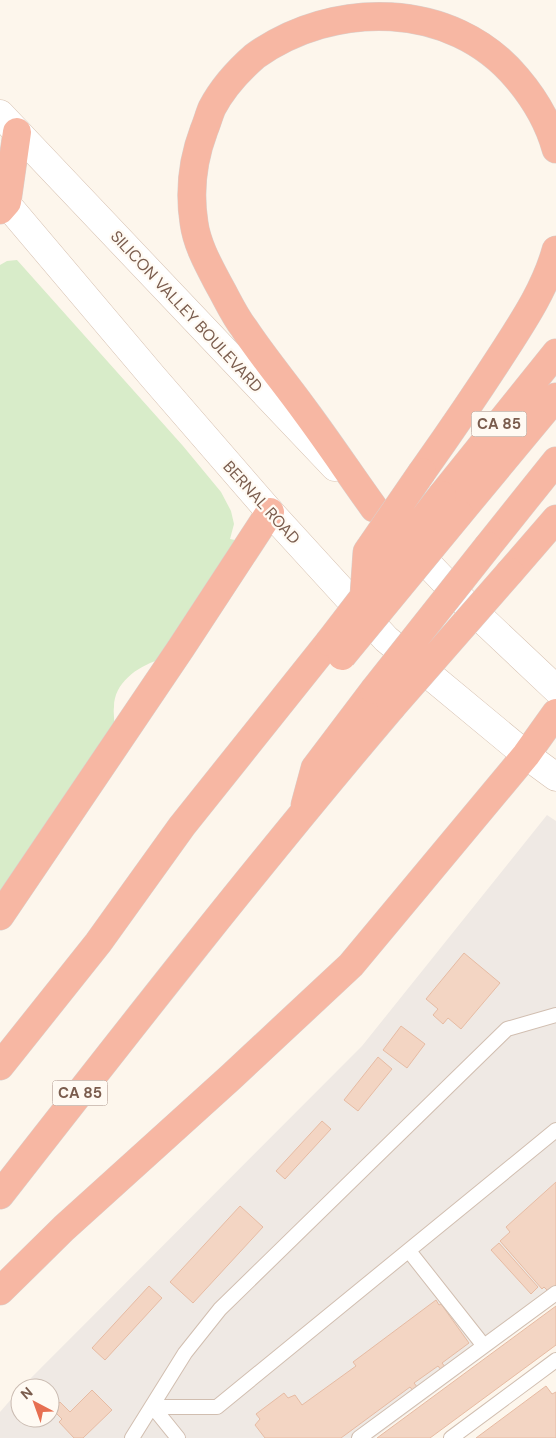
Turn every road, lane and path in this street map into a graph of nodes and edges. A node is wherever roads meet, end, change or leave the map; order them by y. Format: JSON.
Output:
{"nodes":[{"id":1,"x":8,"y":123,"type":"edge"},
{"id":2,"x":556,"y":149,"type":"edge"},
{"id":3,"x":2,"y":203,"type":"edge"},
{"id":4,"x":556,"y":250,"type":"edge"},
{"id":5,"x":556,"y":353,"type":"edge"},
{"id":6,"x":556,"y":397,"type":"edge"},
{"id":7,"x":556,"y":461,"type":"edge"},
{"id":8,"x":451,"y":505,"type":"junction"},
{"id":9,"x":374,"y":508,"type":"junction"},
{"id":10,"x":270,"y":512,"type":"junction"},
{"id":11,"x":556,"y":519,"type":"edge"},
{"id":12,"x":364,"y":596,"type":"junction"},
{"id":13,"x":335,"y":649,"type":"junction"},
{"id":14,"x":556,"y":689,"type":"edge"},
{"id":15,"x":382,"y":699,"type":"junction"},
{"id":16,"x":556,"y":713,"type":"edge"},
{"id":17,"x":526,"y":755,"type":"junction"},
{"id":18,"x":556,"y":777,"type":"edge"},
{"id":19,"x":0,"y":916,"type":"edge"},
{"id":20,"x":556,"y":1015,"type":"edge"},
{"id":21,"x":0,"y":1066,"type":"edge"},
{"id":22,"x":556,"y":1130,"type":"edge"},
{"id":23,"x":0,"y":1195,"type":"edge"},
{"id":24,"x":408,"y":1251,"type":"junction"},
{"id":25,"x":0,"y":1291,"type":"edge"},
{"id":26,"x":556,"y":1293,"type":"edge"},
{"id":27,"x":484,"y":1346,"type":"junction"},
{"id":28,"x":556,"y":1360,"type":"edge"},
{"id":29,"x":153,"y":1407,"type":"junction"},
{"id":30,"x":132,"y":1438,"type":"edge"},
{"id":31,"x":178,"y":1438,"type":"edge"},
{"id":32,"x":359,"y":1438,"type":"edge"},
{"id":33,"x":450,"y":1438,"type":"edge"}],
"edges":[{"from":1,"to":3,"type":"highway"},
{"from":1,"to":9,"type":"main road","name":"SILICON VALLEY BOULEVARD"},
{"from":2,"to":9,"type":"highway"},
{"from":3,"to":10,"type":"main road","name":"BERNAL ROAD"},
{"from":4,"to":12,"type":"highway","bridge":true},
{"from":5,"to":8,"type":"highway","number":"CA 85"},
{"from":6,"to":8,"type":"highway"},
{"from":7,"to":15,"type":"highway","bridge":true},
{"from":8,"to":12,"type":"highway","number":"CA 85","bridge":true},
{"from":8,"to":13,"type":"highway","bridge":true},
{"from":9,"to":14,"type":"main road"},
{"from":10,"to":17,"type":"main road","name":"BERNAL ROAD"},
{"from":10,"to":19,"type":"highway"},
{"from":11,"to":15,"type":"highway","number":"CA 85","bridge":true},
{"from":12,"to":13,"type":"highway","number":"CA 85","bridge":true},
{"from":13,"to":21,"type":"highway"},
{"from":15,"to":23,"type":"highway","number":"CA 85"},
{"from":16,"to":17,"type":"highway"},
{"from":17,"to":18,"type":"main road","name":"BERNAL ROAD"},
{"from":17,"to":25,"type":"highway"},
{"from":20,"to":29,"type":"lane"},
{"from":22,"to":24,"type":"lane"},
{"from":24,"to":27,"type":"lane"},
{"from":24,"to":29,"type":"lane"},
{"from":26,"to":27,"type":"lane"},
{"from":27,"to":32,"type":"lane"},
{"from":28,"to":33,"type":"lane"},
{"from":29,"to":30,"type":"lane"},
{"from":29,"to":31,"type":"lane"}]}
